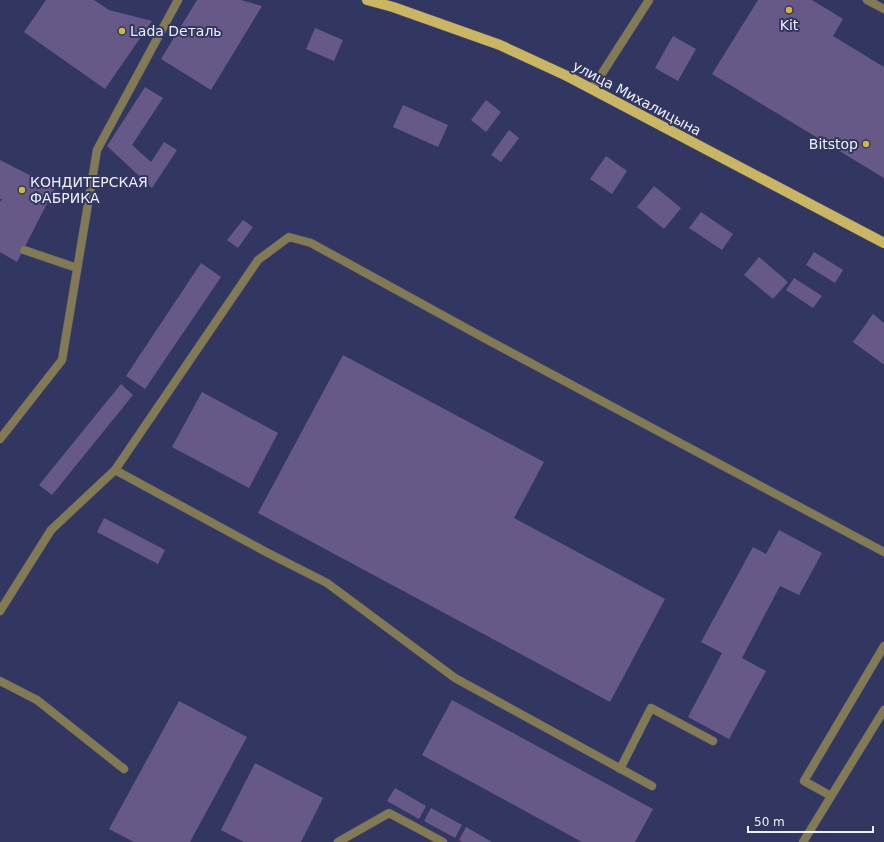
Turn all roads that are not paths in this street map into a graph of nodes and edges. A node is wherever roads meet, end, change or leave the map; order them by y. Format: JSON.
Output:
{"nodes":[{"id":1,"x":178,"y":0,"type":"edge"},
{"id":2,"x":367,"y":0,"type":"edge"},
{"id":3,"x":649,"y":0,"type":"edge"},
{"id":4,"x":867,"y":0,"type":"edge"},
{"id":5,"x":394,"y":3,"type":"edge"},
{"id":6,"x":884,"y":9,"type":"edge"},
{"id":7,"x":592,"y":89,"type":"junction"},
{"id":8,"x":884,"y":243,"type":"edge"},
{"id":9,"x":24,"y":250,"type":"dead end"},
{"id":10,"x":77,"y":268,"type":"junction"},
{"id":11,"x":0,"y":439,"type":"edge"},
{"id":12,"x":115,"y":470,"type":"junction"},
{"id":13,"x":884,"y":552,"type":"edge"},
{"id":14,"x":0,"y":611,"type":"edge"},
{"id":15,"x":884,"y":646,"type":"edge"},
{"id":16,"x":0,"y":681,"type":"edge"},
{"id":17,"x":884,"y":710,"type":"edge"},
{"id":18,"x":713,"y":741,"type":"dead end"},
{"id":19,"x":124,"y":769,"type":"dead end"},
{"id":20,"x":620,"y":769,"type":"junction"},
{"id":21,"x":652,"y":786,"type":"dead end"},
{"id":22,"x":831,"y":796,"type":"junction"},
{"id":23,"x":338,"y":842,"type":"edge"},
{"id":24,"x":443,"y":842,"type":"edge"},
{"id":25,"x":803,"y":842,"type":"edge"}],
"edges":[{"from":1,"to":10,"type":"street"},
{"from":2,"to":5,"type":"main road","name":"улица Михалицына"},
{"from":3,"to":7,"type":"street"},
{"from":4,"to":6,"type":"street"},
{"from":5,"to":7,"type":"main road","name":"улица Михалицына"},
{"from":7,"to":8,"type":"main road","name":"улица Михалицына"},
{"from":9,"to":10,"type":"street"},
{"from":10,"to":11,"type":"street"},
{"from":12,"to":13,"type":"street"},
{"from":12,"to":14,"type":"street"},
{"from":12,"to":20,"type":"street"},
{"from":15,"to":22,"type":"street"},
{"from":16,"to":19,"type":"street"},
{"from":17,"to":22,"type":"street"},
{"from":18,"to":20,"type":"street"},
{"from":20,"to":21,"type":"street"},
{"from":22,"to":25,"type":"street"},
{"from":23,"to":24,"type":"street"}]}
